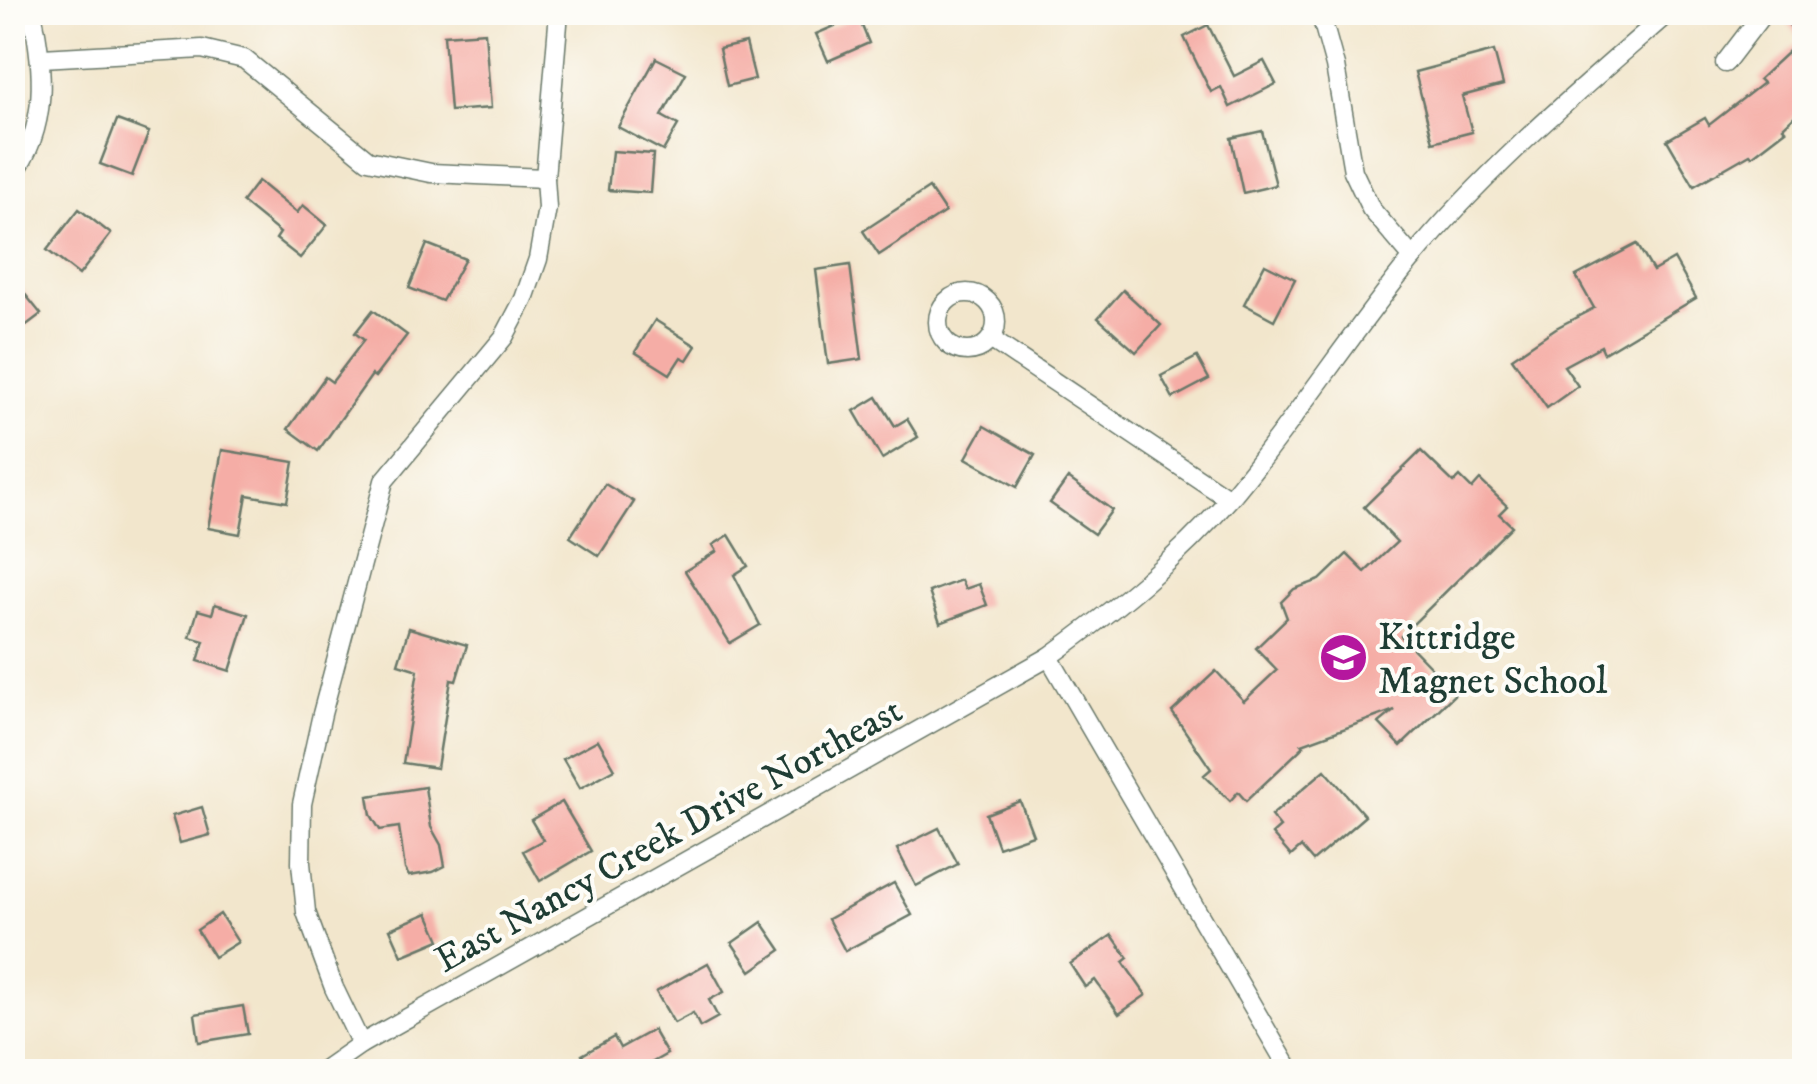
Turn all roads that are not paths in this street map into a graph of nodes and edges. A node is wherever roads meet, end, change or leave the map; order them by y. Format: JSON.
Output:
{"nodes":[{"id":1,"x":32,"y":12,"type":"edge"},
{"id":2,"x":559,"y":12,"type":"edge"},
{"id":3,"x":1320,"y":12,"type":"edge"},
{"id":4,"x":1668,"y":12,"type":"edge"},
{"id":5,"x":1764,"y":12,"type":"edge"},
{"id":6,"x":42,"y":58,"type":"junction"},
{"id":7,"x":1725,"y":63,"type":"dead end"},
{"id":8,"x":12,"y":176,"type":"edge"},
{"id":9,"x":545,"y":178,"type":"junction"},
{"id":10,"x":1413,"y":258,"type":"junction"},
{"id":11,"x":992,"y":340,"type":"dead end"},
{"id":12,"x":1229,"y":499,"type":"junction"},
{"id":13,"x":1049,"y":657,"type":"junction"},
{"id":14,"x":362,"y":1044,"type":"junction"},
{"id":15,"x":321,"y":1072,"type":"edge"},
{"id":16,"x":1291,"y":1072,"type":"edge"}],
"edges":[{"from":1,"to":6,"type":"street"},
{"from":2,"to":9,"type":"street"},
{"from":3,"to":10,"type":"street"},
{"from":4,"to":10,"type":"street"},
{"from":5,"to":7,"type":"street"},
{"from":6,"to":8,"type":"street"},
{"from":6,"to":9,"type":"street"},
{"from":9,"to":14,"type":"street"},
{"from":10,"to":12,"type":"street"},
{"from":11,"to":12,"type":"street"},
{"from":12,"to":13,"type":"street","name":"East Nancy Creek Drive Northeast"},
{"from":13,"to":14,"type":"street","name":"East Nancy Creek Drive Northeast"},
{"from":13,"to":16,"type":"street"},
{"from":14,"to":15,"type":"street","name":"East Nancy Creek Drive Northeast"}]}
